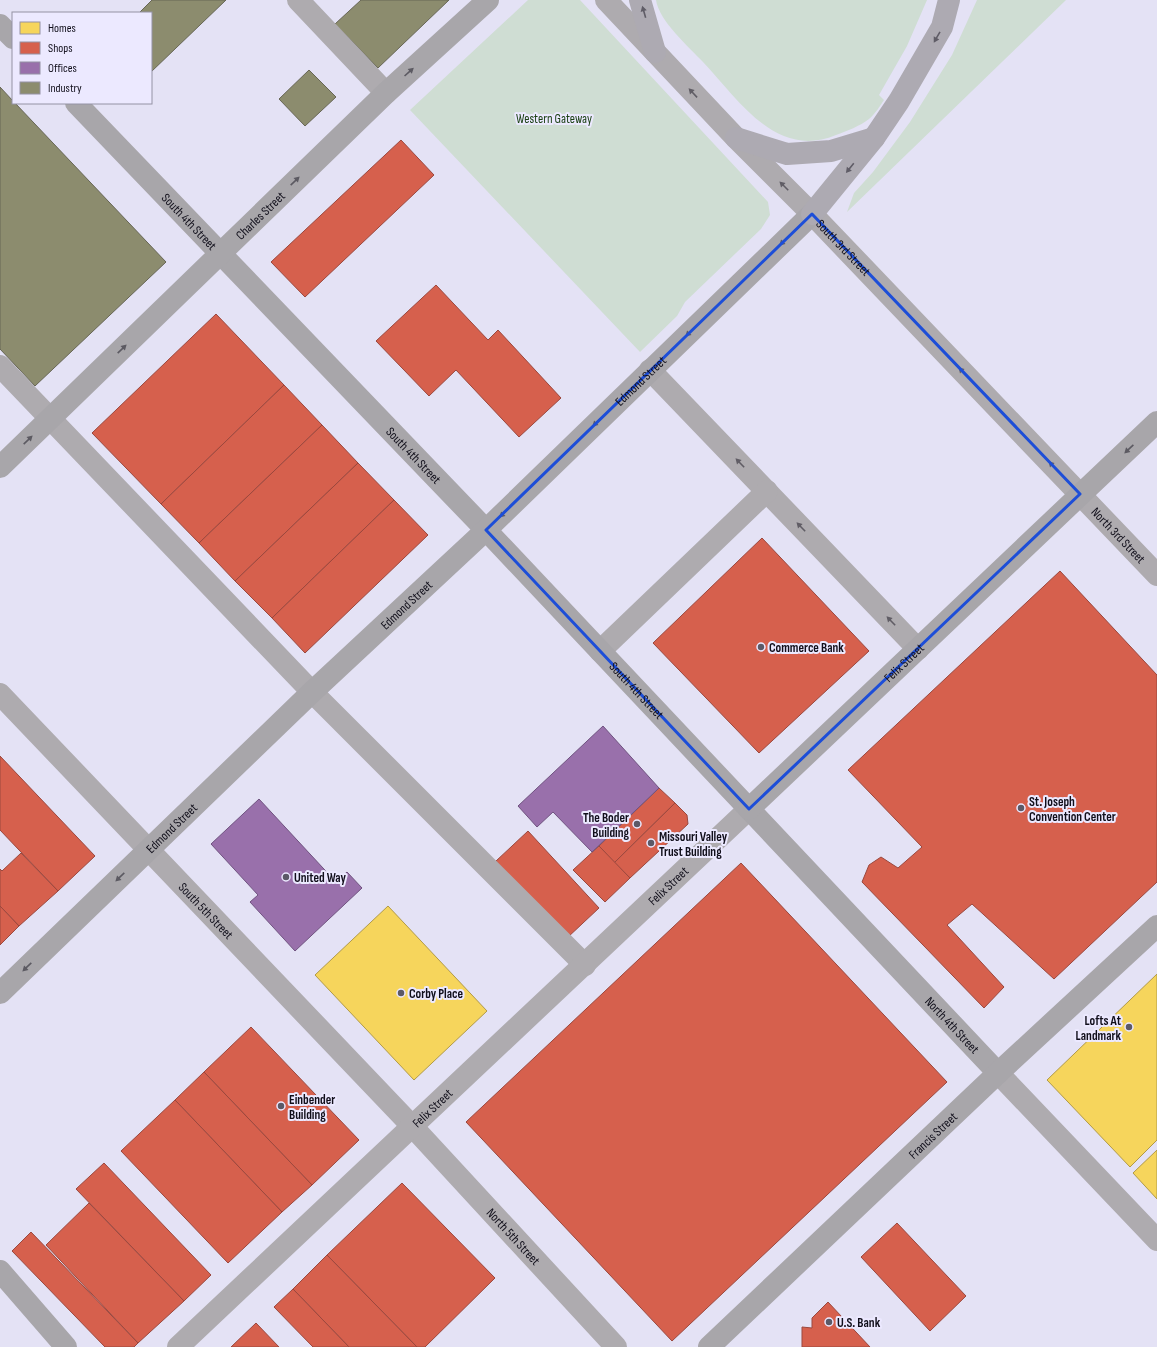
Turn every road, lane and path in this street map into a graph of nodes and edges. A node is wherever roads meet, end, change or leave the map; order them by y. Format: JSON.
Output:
{"nodes":[{"id":1,"x":298,"y":0,"type":"edge"},
{"id":2,"x":488,"y":0,"type":"edge"},
{"id":3,"x":606,"y":0,"type":"edge"},
{"id":4,"x":640,"y":0,"type":"edge"},
{"id":5,"x":949,"y":0,"type":"edge"},
{"id":6,"x":0,"y":25,"type":"edge"},
{"id":7,"x":12,"y":37,"type":"edge"},
{"id":8,"x":655,"y":52,"type":"junction"},
{"id":9,"x":386,"y":93,"type":"junction"},
{"id":10,"x":77,"y":104,"type":"edge"},
{"id":11,"x":736,"y":138,"type":"junction"},
{"id":12,"x":874,"y":138,"type":"junction"},
{"id":13,"x":812,"y":214,"type":"junction"},
{"id":14,"x":221,"y":253,"type":"junction"},
{"id":15,"x":0,"y":366,"type":"edge"},
{"id":16,"x":650,"y":370,"type":"junction"},
{"id":17,"x":50,"y":418,"type":"junction"},
{"id":18,"x":1157,"y":422,"type":"edge"},
{"id":19,"x":0,"y":467,"type":"edge"},
{"id":20,"x":767,"y":491,"type":"junction"},
{"id":21,"x":1080,"y":494,"type":"junction"},
{"id":22,"x":486,"y":530,"type":"junction"},
{"id":23,"x":1157,"y":575,"type":"edge"},
{"id":24,"x":918,"y":649,"type":"junction"},
{"id":25,"x":600,"y":651,"type":"junction"},
{"id":26,"x":312,"y":692,"type":"junction"},
{"id":27,"x":0,"y":694,"type":"edge"},
{"id":28,"x":749,"y":809,"type":"junction"},
{"id":29,"x":148,"y":850,"type":"junction"},
{"id":30,"x":1157,"y":926,"type":"edge"},
{"id":31,"x":585,"y":966,"type":"junction"},
{"id":32,"x":0,"y":994,"type":"edge"},
{"id":33,"x":998,"y":1073,"type":"junction"},
{"id":34,"x":412,"y":1126,"type":"junction"},
{"id":35,"x":1157,"y":1240,"type":"edge"},
{"id":36,"x":0,"y":1271,"type":"edge"},
{"id":37,"x":66,"y":1347,"type":"edge"},
{"id":38,"x":178,"y":1347,"type":"edge"},
{"id":39,"x":616,"y":1347,"type":"edge"},
{"id":40,"x":709,"y":1347,"type":"edge"}],
"edges":[{"from":1,"to":9,"type":"street"},
{"from":9,"to":2,"type":"main road","name":"Charles Street","one_way":true},
{"from":3,"to":8,"type":"street","name":"South 3rd Street"},
{"from":8,"to":4,"type":"highway","one_way":true},
{"from":5,"to":12,"type":"highway","one_way":true},
{"from":6,"to":7,"type":"main road"},
{"from":11,"to":8,"type":"street","name":"South 3rd Street","one_way":true},
{"from":14,"to":9,"type":"main road","name":"Charles Street","one_way":true},
{"from":10,"to":14,"type":"main road","name":"South 4th Street"},
{"from":11,"to":12,"type":"highway"},
{"from":13,"to":11,"type":"street","name":"South 3rd Street","one_way":true},
{"from":12,"to":13,"type":"highway","one_way":true},
{"from":13,"to":16,"type":"main road","name":"Edmond Street","one_way":true},
{"from":21,"to":13,"type":"street","name":"South 3rd Street","one_way":true},
{"from":17,"to":14,"type":"main road","name":"Charles Street","one_way":true},
{"from":14,"to":22,"type":"main road","name":"South 4th Street"},
{"from":15,"to":17,"type":"street"},
{"from":20,"to":16,"type":"street","one_way":true},
{"from":16,"to":22,"type":"main road","name":"Edmond Street","one_way":true},
{"from":19,"to":17,"type":"main road","name":"Charles Street","one_way":true},
{"from":17,"to":26,"type":"street"},
{"from":18,"to":21,"type":"main road","name":"Felix Street","one_way":true},
{"from":24,"to":20,"type":"street","one_way":true},
{"from":20,"to":25,"type":"street"},
{"from":21,"to":23,"type":"street","name":"North 3rd Street"},
{"from":21,"to":24,"type":"main road","name":"Felix Street"},
{"from":22,"to":25,"type":"main road","name":"South 4th Street"},
{"from":22,"to":26,"type":"main road","name":"Edmond Street"},
{"from":24,"to":28,"type":"main road","name":"Felix Street"},
{"from":25,"to":28,"type":"main road","name":"South 4th Street"},
{"from":26,"to":29,"type":"main road","name":"Edmond Street"},
{"from":26,"to":31,"type":"street"},
{"from":27,"to":29,"type":"street","name":"South 5th Street"},
{"from":28,"to":31,"type":"street","name":"Felix Street"},
{"from":28,"to":33,"type":"main road","name":"North 4th Street"},
{"from":29,"to":32,"type":"main road","name":"Edmond Street","one_way":true},
{"from":29,"to":34,"type":"street","name":"South 5th Street"},
{"from":30,"to":33,"type":"main road","name":"Francis Street"},
{"from":31,"to":34,"type":"street","name":"Felix Street"},
{"from":33,"to":35,"type":"street","name":"North 4th Street"},
{"from":33,"to":40,"type":"main road","name":"Francis Street"},
{"from":34,"to":38,"type":"street","name":"Felix Street"},
{"from":34,"to":39,"type":"street","name":"North 5th Street"},
{"from":36,"to":37,"type":"main road"}]}
